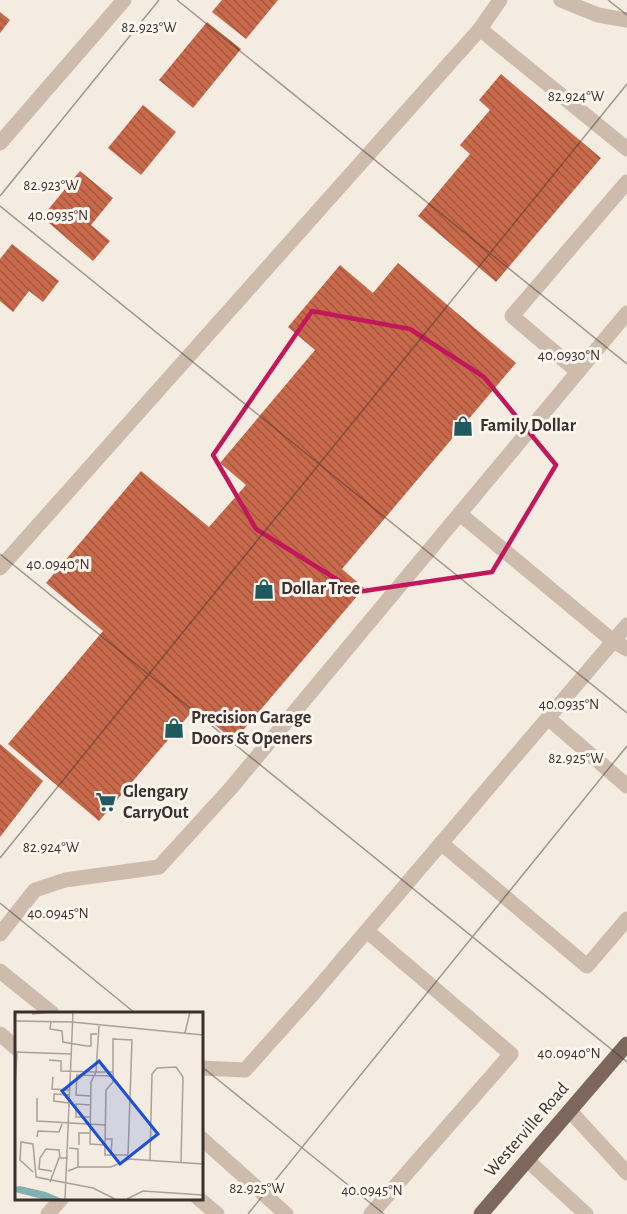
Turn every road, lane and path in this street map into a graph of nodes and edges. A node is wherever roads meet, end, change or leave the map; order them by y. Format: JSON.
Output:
{"nodes":[{"id":1,"x":124,"y":0,"type":"edge"},
{"id":2,"x":500,"y":0,"type":"edge"},
{"id":3,"x":561,"y":0,"type":"edge"},
{"id":4,"x":627,"y":20,"type":"edge"},
{"id":5,"x":480,"y":29,"type":"junction"},
{"id":6,"x":0,"y":144,"type":"edge"},
{"id":7,"x":627,"y":150,"type":"edge"},
{"id":8,"x":627,"y":182,"type":"edge"},
{"id":9,"x":627,"y":313,"type":"edge"},
{"id":10,"x":578,"y":372,"type":"junction"},
{"id":11,"x":460,"y":514,"type":"junction"},
{"id":12,"x":0,"y":568,"type":"edge"},
{"id":13,"x":627,"y":625,"type":"edge"},
{"id":14,"x":620,"y":645,"type":"edge"},
{"id":15,"x":548,"y":718,"type":"junction"},
{"id":16,"x":627,"y":786,"type":"edge"},
{"id":17,"x":441,"y":843,"type":"junction"},
{"id":18,"x":627,"y":919,"type":"edge"},
{"id":19,"x":367,"y":931,"type":"junction"},
{"id":20,"x":0,"y":934,"type":"edge"},
{"id":21,"x":0,"y":971,"type":"edge"},
{"id":22,"x":51,"y":1012,"type":"edge"},
{"id":23,"x":0,"y":1034,"type":"edge"},
{"id":24,"x":627,"y":1044,"type":"edge"},
{"id":25,"x":15,"y":1047,"type":"edge"},
{"id":26,"x":202,"y":1068,"type":"edge"},
{"id":27,"x":570,"y":1111,"type":"junction"},
{"id":28,"x":202,"y":1139,"type":"edge"},
{"id":29,"x":527,"y":1160,"type":"junction"},
{"id":30,"x":627,"y":1173,"type":"edge"},
{"id":31,"x":60,"y":1199,"type":"edge"},
{"id":32,"x":200,"y":1199,"type":"edge"},
{"id":33,"x":48,"y":1214,"type":"edge"},
{"id":34,"x":217,"y":1214,"type":"edge"},
{"id":35,"x":286,"y":1214,"type":"edge"},
{"id":36,"x":371,"y":1214,"type":"edge"},
{"id":37,"x":481,"y":1214,"type":"edge"},
{"id":38,"x":586,"y":1214,"type":"edge"}],
"edges":[{"from":1,"to":6,"type":"street"},
{"from":2,"to":5,"type":"street"},
{"from":3,"to":4,"type":"street"},
{"from":5,"to":7,"type":"street"},
{"from":5,"to":12,"type":"street"},
{"from":8,"to":10,"type":"street"},
{"from":9,"to":10,"type":"street"},
{"from":10,"to":11,"type":"street"},
{"from":11,"to":14,"type":"street"},
{"from":11,"to":20,"type":"street"},
{"from":13,"to":14,"type":"street"},
{"from":14,"to":15,"type":"street"},
{"from":15,"to":16,"type":"street"},
{"from":15,"to":17,"type":"street"},
{"from":17,"to":18,"type":"street"},
{"from":17,"to":19,"type":"street"},
{"from":19,"to":26,"type":"street"},
{"from":19,"to":36,"type":"street"},
{"from":21,"to":22,"type":"street"},
{"from":23,"to":25,"type":"street"},
{"from":24,"to":27,"type":"main road","name":"Westerville Road"},
{"from":27,"to":29,"type":"main road","name":"Westerville Road"},
{"from":27,"to":30,"type":"street"},
{"from":28,"to":35,"type":"street"},
{"from":29,"to":37,"type":"main road","name":"Westerville Road"},
{"from":29,"to":38,"type":"street"},
{"from":31,"to":33,"type":"street"},
{"from":32,"to":34,"type":"street"}]}
